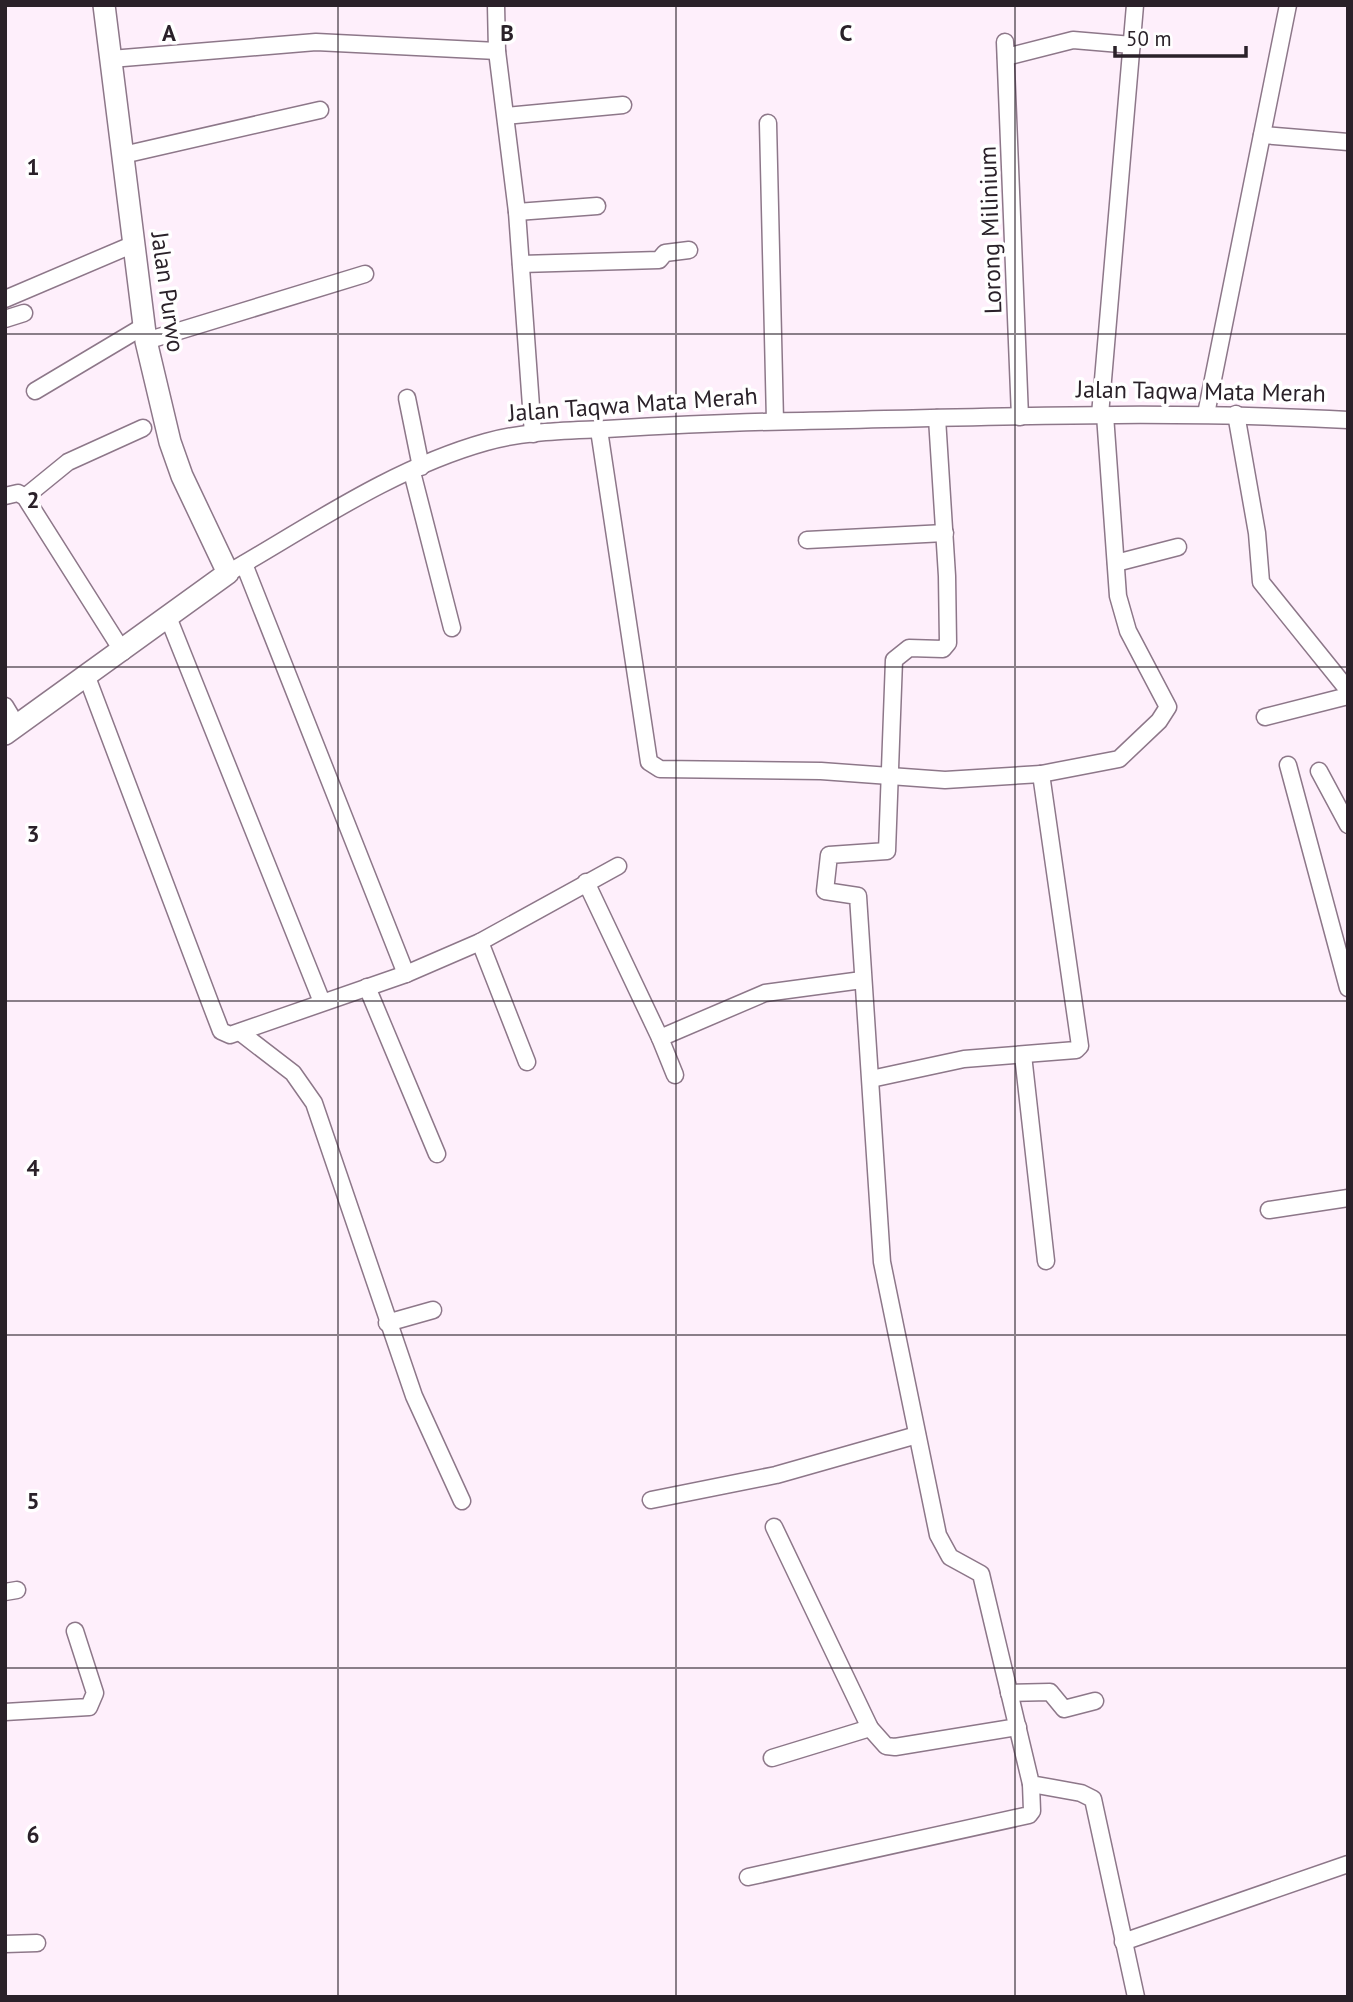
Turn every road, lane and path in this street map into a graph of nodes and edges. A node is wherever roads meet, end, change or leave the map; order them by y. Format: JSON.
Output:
{"nodes":[{"id":1,"x":104,"y":5,"type":"edge"},
{"id":2,"x":496,"y":5,"type":"edge"},
{"id":3,"x":1135,"y":5,"type":"edge"},
{"id":4,"x":1288,"y":5,"type":"edge"},
{"id":5,"x":1132,"y":45,"type":"junction"},
{"id":6,"x":497,"y":51,"type":"junction"},
{"id":7,"x":111,"y":59,"type":"junction"},
{"id":8,"x":623,"y":106,"type":"dead end"},
{"id":9,"x":320,"y":110,"type":"dead end"},
{"id":10,"x":506,"y":116,"type":"junction"},
{"id":11,"x":768,"y":123,"type":"dead end"},
{"id":12,"x":1262,"y":135,"type":"junction"},
{"id":13,"x":1348,"y":142,"type":"edge"},
{"id":14,"x":123,"y":155,"type":"junction"},
{"id":15,"x":597,"y":206,"type":"dead end"},
{"id":16,"x":517,"y":212,"type":"junction"},
{"id":17,"x":134,"y":244,"type":"junction"},
{"id":18,"x":689,"y":250,"type":"dead end"},
{"id":19,"x":521,"y":264,"type":"junction"},
{"id":20,"x":365,"y":274,"type":"dead end"},
{"id":21,"x":5,"y":299,"type":"edge"},
{"id":22,"x":24,"y":313,"type":"dead end"},
{"id":23,"x":5,"y":319,"type":"edge"},
{"id":24,"x":145,"y":334,"type":"junction"},
{"id":25,"x":35,"y":391,"type":"dead end"},
{"id":26,"x":407,"y":398,"type":"dead end"},
{"id":27,"x":1206,"y":414,"type":"junction"},
{"id":28,"x":1236,"y":414,"type":"junction"},
{"id":29,"x":1102,"y":415,"type":"junction"},
{"id":30,"x":1020,"y":417,"type":"junction"},
{"id":31,"x":937,"y":418,"type":"junction"},
{"id":32,"x":1348,"y":420,"type":"edge"},
{"id":33,"x":775,"y":421,"type":"junction"},
{"id":34,"x":143,"y":428,"type":"dead end"},
{"id":35,"x":599,"y":430,"type":"junction"},
{"id":36,"x":533,"y":434,"type":"junction"},
{"id":37,"x":417,"y":469,"type":"junction"},
{"id":38,"x":5,"y":496,"type":"edge"},
{"id":39,"x":25,"y":497,"type":"junction"},
{"id":40,"x":945,"y":533,"type":"junction"},
{"id":41,"x":807,"y":540,"type":"dead end"},
{"id":42,"x":1178,"y":547,"type":"dead end"},
{"id":43,"x":1116,"y":563,"type":"junction"},
{"id":44,"x":236,"y":569,"type":"junction"},
{"id":45,"x":168,"y":617,"type":"junction"},
{"id":46,"x":452,"y":628,"type":"dead end"},
{"id":47,"x":123,"y":652,"type":"junction"},
{"id":48,"x":87,"y":677,"type":"junction"},
{"id":49,"x":1348,"y":690,"type":"edge"},
{"id":50,"x":1348,"y":696,"type":"edge"},
{"id":51,"x":5,"y":706,"type":"edge"},
{"id":52,"x":1265,"y":717,"type":"dead end"},
{"id":53,"x":11,"y":730,"type":"edge"},
{"id":54,"x":1288,"y":765,"type":"dead end"},
{"id":55,"x":1319,"y":771,"type":"dead end"},
{"id":56,"x":1041,"y":774,"type":"junction"},
{"id":57,"x":890,"y":776,"type":"junction"},
{"id":58,"x":1348,"y":825,"type":"edge"},
{"id":59,"x":618,"y":866,"type":"dead end"},
{"id":60,"x":586,"y":882,"type":"junction"},
{"id":61,"x":480,"y":942,"type":"junction"},
{"id":62,"x":406,"y":974,"type":"junction"},
{"id":63,"x":862,"y":980,"type":"junction"},
{"id":64,"x":367,"y":987,"type":"junction"},
{"id":65,"x":1348,"y":988,"type":"edge"},
{"id":66,"x":322,"y":1002,"type":"junction"},
{"id":67,"x":242,"y":1033,"type":"junction"},
{"id":68,"x":660,"y":1038,"type":"junction"},
{"id":69,"x":1023,"y":1055,"type":"junction"},
{"id":70,"x":527,"y":1062,"type":"dead end"},
{"id":71,"x":675,"y":1075,"type":"dead end"},
{"id":72,"x":872,"y":1079,"type":"junction"},
{"id":73,"x":437,"y":1154,"type":"dead end"},
{"id":74,"x":1348,"y":1198,"type":"edge"},
{"id":75,"x":1269,"y":1210,"type":"dead end"},
{"id":76,"x":1046,"y":1261,"type":"dead end"},
{"id":77,"x":433,"y":1310,"type":"dead end"},
{"id":78,"x":387,"y":1323,"type":"junction"},
{"id":79,"x":916,"y":1432,"type":"junction"},
{"id":80,"x":651,"y":1500,"type":"dead end"},
{"id":81,"x":461,"y":1501,"type":"dead end"},
{"id":82,"x":774,"y":1527,"type":"dead end"},
{"id":83,"x":75,"y":1630,"type":"dead end"},
{"id":84,"x":1009,"y":1693,"type":"junction"},
{"id":85,"x":1095,"y":1701,"type":"dead end"},
{"id":86,"x":5,"y":1712,"type":"edge"},
{"id":87,"x":1018,"y":1727,"type":"junction"},
{"id":88,"x":870,"y":1728,"type":"junction"},
{"id":89,"x":772,"y":1758,"type":"dead end"},
{"id":90,"x":1031,"y":1784,"type":"junction"},
{"id":91,"x":1348,"y":1864,"type":"edge"},
{"id":92,"x":748,"y":1877,"type":"dead end"},
{"id":93,"x":1123,"y":1942,"type":"junction"},
{"id":94,"x":37,"y":1943,"type":"dead end"},
{"id":95,"x":5,"y":1944,"type":"edge"},
{"id":96,"x":1136,"y":1997,"type":"edge"}],
"edges":[{"from":1,"to":7,"type":"street","name":"Jalan Purwo"},
{"from":2,"to":6,"type":"street"},
{"from":3,"to":5,"type":"street"},
{"from":4,"to":12,"type":"street"},
{"from":5,"to":29,"type":"street"},
{"from":5,"to":30,"type":"street","name":"Lorong Milinium"},
{"from":6,"to":7,"type":"street"},
{"from":6,"to":10,"type":"street"},
{"from":7,"to":14,"type":"street","name":"Jalan Purwo"},
{"from":8,"to":10,"type":"street"},
{"from":9,"to":14,"type":"street"},
{"from":10,"to":16,"type":"street"},
{"from":11,"to":33,"type":"street"},
{"from":12,"to":13,"type":"street"},
{"from":12,"to":27,"type":"street"},
{"from":14,"to":17,"type":"street","name":"Jalan Purwo"},
{"from":15,"to":16,"type":"street"},
{"from":16,"to":19,"type":"street"},
{"from":17,"to":21,"type":"street"},
{"from":17,"to":24,"type":"street","name":"Jalan Purwo"},
{"from":18,"to":19,"type":"street"},
{"from":19,"to":36,"type":"street"},
{"from":20,"to":24,"type":"street"},
{"from":22,"to":23,"type":"street"},
{"from":24,"to":25,"type":"street"},
{"from":24,"to":44,"type":"street","name":"Jalan Purwo"},
{"from":26,"to":37,"type":"street"},
{"from":27,"to":28,"type":"street","name":"Jalan Taqwa Mata Merah"},
{"from":27,"to":29,"type":"street","name":"Jalan Taqwa Mata Merah"},
{"from":28,"to":32,"type":"street","name":"Jalan Taqwa Mata Merah"},
{"from":28,"to":49,"type":"street"},
{"from":29,"to":30,"type":"street","name":"Jalan Taqwa Mata Merah"},
{"from":29,"to":43,"type":"street"},
{"from":30,"to":31,"type":"street","name":"Jalan Taqwa Mata Merah"},
{"from":31,"to":33,"type":"street","name":"Jalan Taqwa Mata Merah"},
{"from":31,"to":40,"type":"street"},
{"from":33,"to":35,"type":"street","name":"Jalan Taqwa Mata Merah"},
{"from":34,"to":39,"type":"street"},
{"from":35,"to":36,"type":"street","name":"Jalan Taqwa Mata Merah"},
{"from":35,"to":57,"type":"street"},
{"from":36,"to":37,"type":"street","name":"Jalan Taqwa Mata Merah"},
{"from":37,"to":44,"type":"street","name":"Jalan Taqwa Mata Merah"},
{"from":37,"to":46,"type":"street"},
{"from":38,"to":39,"type":"street"},
{"from":39,"to":47,"type":"street"},
{"from":40,"to":41,"type":"street"},
{"from":40,"to":57,"type":"street"},
{"from":42,"to":43,"type":"street"},
{"from":43,"to":56,"type":"street"},
{"from":44,"to":45,"type":"street","name":"Jalan Taqwa Mata Merah"},
{"from":44,"to":62,"type":"street"},
{"from":45,"to":47,"type":"street","name":"Jalan Taqwa Mata Merah"},
{"from":45,"to":66,"type":"street"},
{"from":47,"to":48,"type":"street","name":"Jalan Taqwa Mata Merah"},
{"from":48,"to":53,"type":"street","name":"Jalan Taqwa Mata Merah"},
{"from":48,"to":67,"type":"street"},
{"from":50,"to":52,"type":"street"},
{"from":51,"to":53,"type":"street"},
{"from":54,"to":65,"type":"street"},
{"from":55,"to":58,"type":"street"},
{"from":56,"to":57,"type":"street"},
{"from":56,"to":69,"type":"street"},
{"from":57,"to":63,"type":"street"},
{"from":59,"to":60,"type":"street"},
{"from":60,"to":61,"type":"street"},
{"from":60,"to":68,"type":"street"},
{"from":61,"to":62,"type":"street"},
{"from":61,"to":70,"type":"street"},
{"from":62,"to":64,"type":"street"},
{"from":63,"to":68,"type":"street"},
{"from":63,"to":72,"type":"street"},
{"from":64,"to":66,"type":"street"},
{"from":64,"to":73,"type":"street"},
{"from":66,"to":67,"type":"street"},
{"from":67,"to":78,"type":"street"},
{"from":68,"to":71,"type":"street"},
{"from":69,"to":72,"type":"street"},
{"from":69,"to":76,"type":"street"},
{"from":72,"to":79,"type":"street"},
{"from":74,"to":75,"type":"street"},
{"from":77,"to":78,"type":"street"},
{"from":78,"to":81,"type":"street"},
{"from":79,"to":80,"type":"street"},
{"from":79,"to":84,"type":"street"},
{"from":82,"to":88,"type":"street"},
{"from":83,"to":86,"type":"street"},
{"from":84,"to":85,"type":"street"},
{"from":84,"to":87,"type":"street"},
{"from":87,"to":88,"type":"street"},
{"from":87,"to":90,"type":"street"},
{"from":88,"to":89,"type":"street"},
{"from":90,"to":92,"type":"street"},
{"from":90,"to":93,"type":"street"},
{"from":91,"to":93,"type":"street"},
{"from":93,"to":96,"type":"street"},
{"from":94,"to":95,"type":"street"}]}
